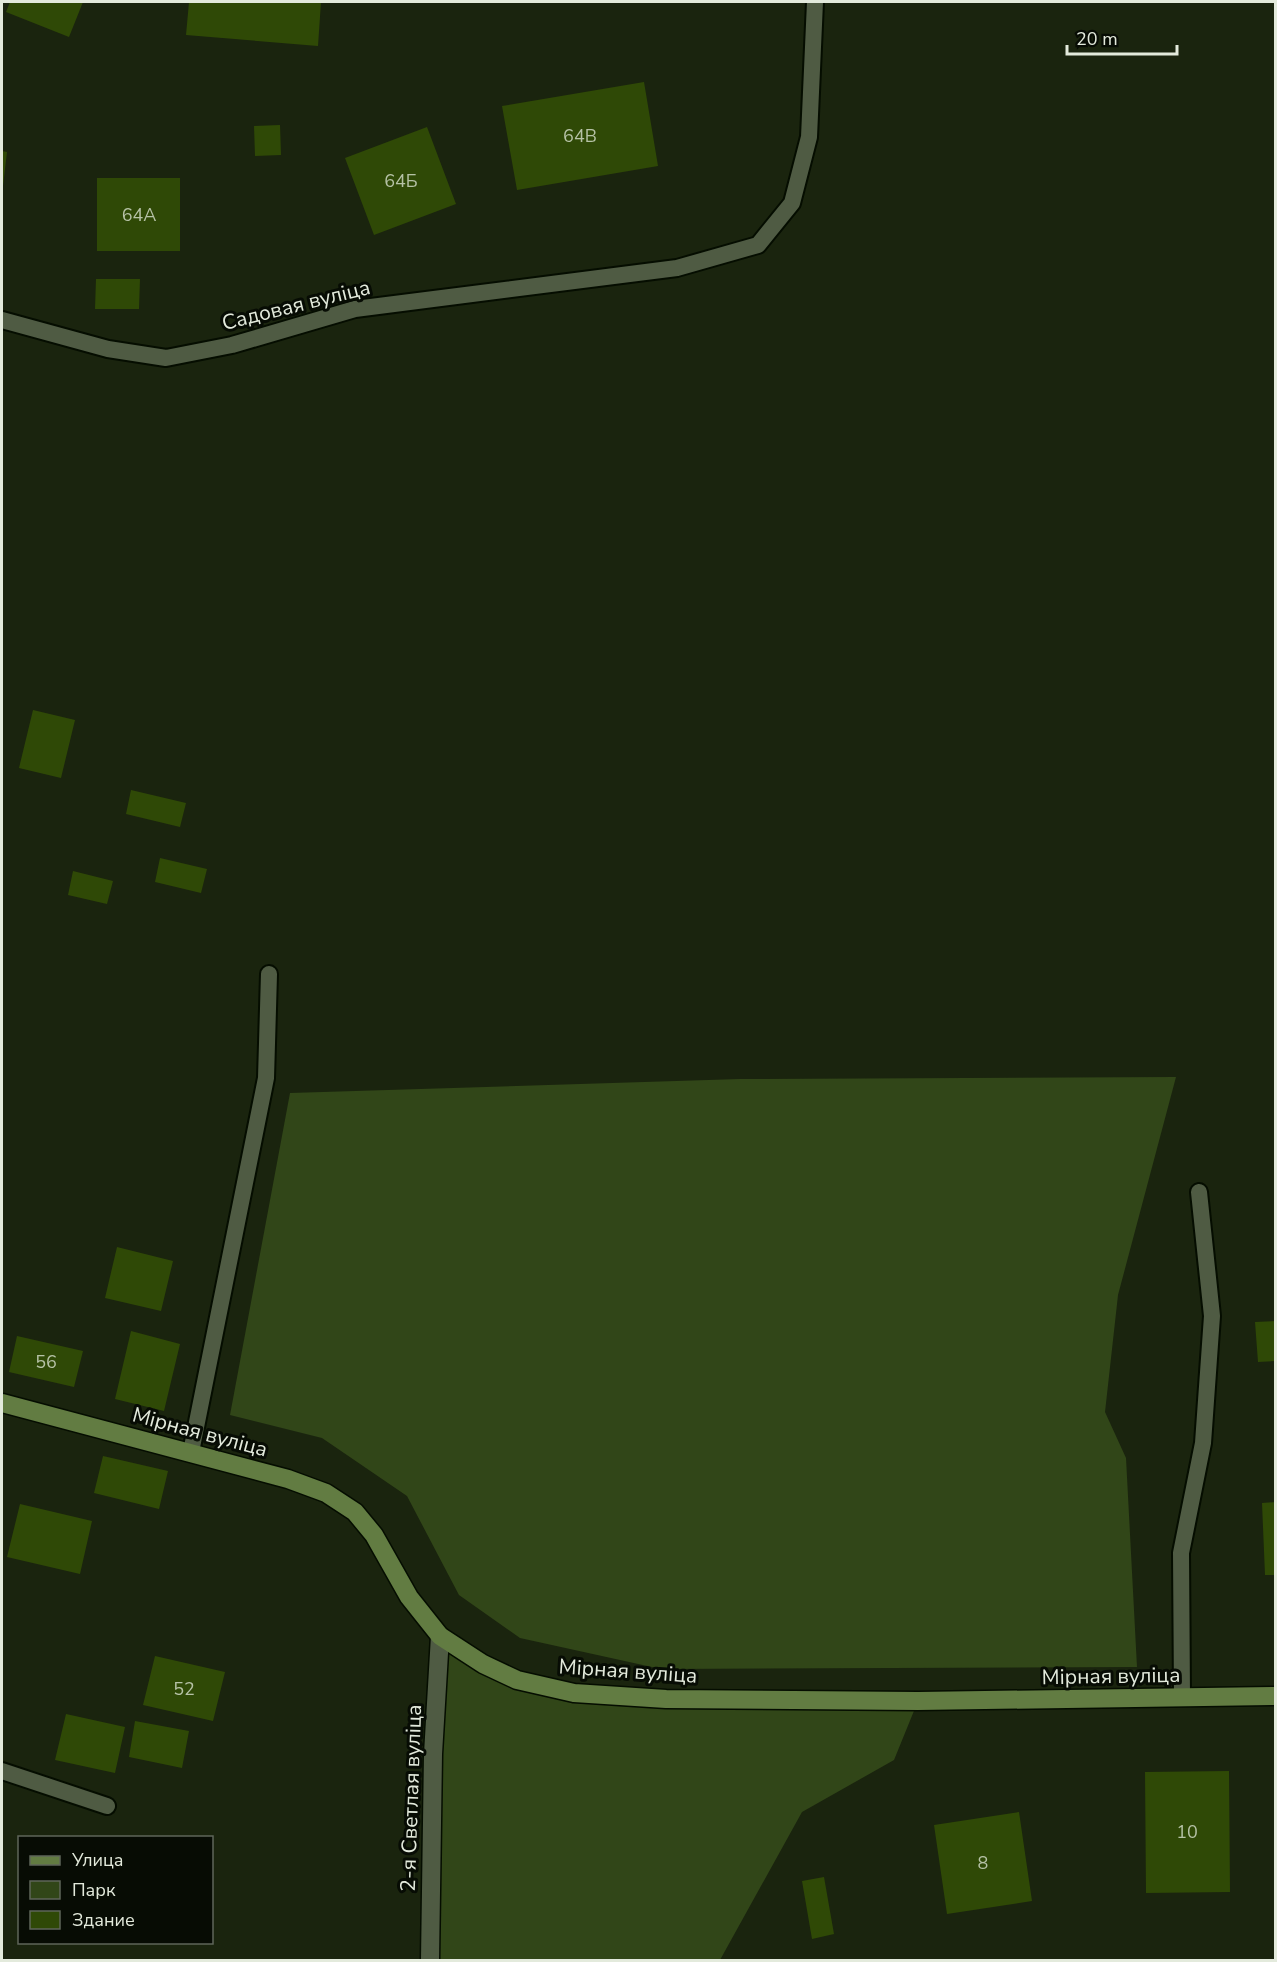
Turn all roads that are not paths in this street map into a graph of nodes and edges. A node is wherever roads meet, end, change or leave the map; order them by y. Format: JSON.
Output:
{"nodes":[{"id":1,"x":815,"y":2,"type":"edge"},
{"id":2,"x":2,"y":320,"type":"edge"},
{"id":3,"x":269,"y":974,"type":"dead end"},
{"id":4,"x":1199,"y":1192,"type":"dead end"},
{"id":5,"x":2,"y":1403,"type":"edge"},
{"id":6,"x":190,"y":1452,"type":"junction"},
{"id":7,"x":440,"y":1636,"type":"junction"},
{"id":8,"x":1275,"y":1696,"type":"edge"},
{"id":9,"x":1182,"y":1697,"type":"junction"},
{"id":10,"x":2,"y":1771,"type":"edge"},
{"id":11,"x":107,"y":1806,"type":"dead end"},
{"id":12,"x":430,"y":1960,"type":"edge"}],
"edges":[{"from":1,"to":2,"type":"lane","name":"Садовая вуліца"},
{"from":3,"to":6,"type":"lane"},
{"from":4,"to":9,"type":"lane"},
{"from":5,"to":6,"type":"street","name":"Мірная вуліца"},
{"from":6,"to":7,"type":"street","name":"Мірная вуліца"},
{"from":7,"to":9,"type":"street","name":"Мірная вуліца"},
{"from":7,"to":12,"type":"street","name":"2-я Светлая вуліца"},
{"from":8,"to":9,"type":"street","name":"Мірная вуліца"},
{"from":10,"to":11,"type":"lane"}]}
